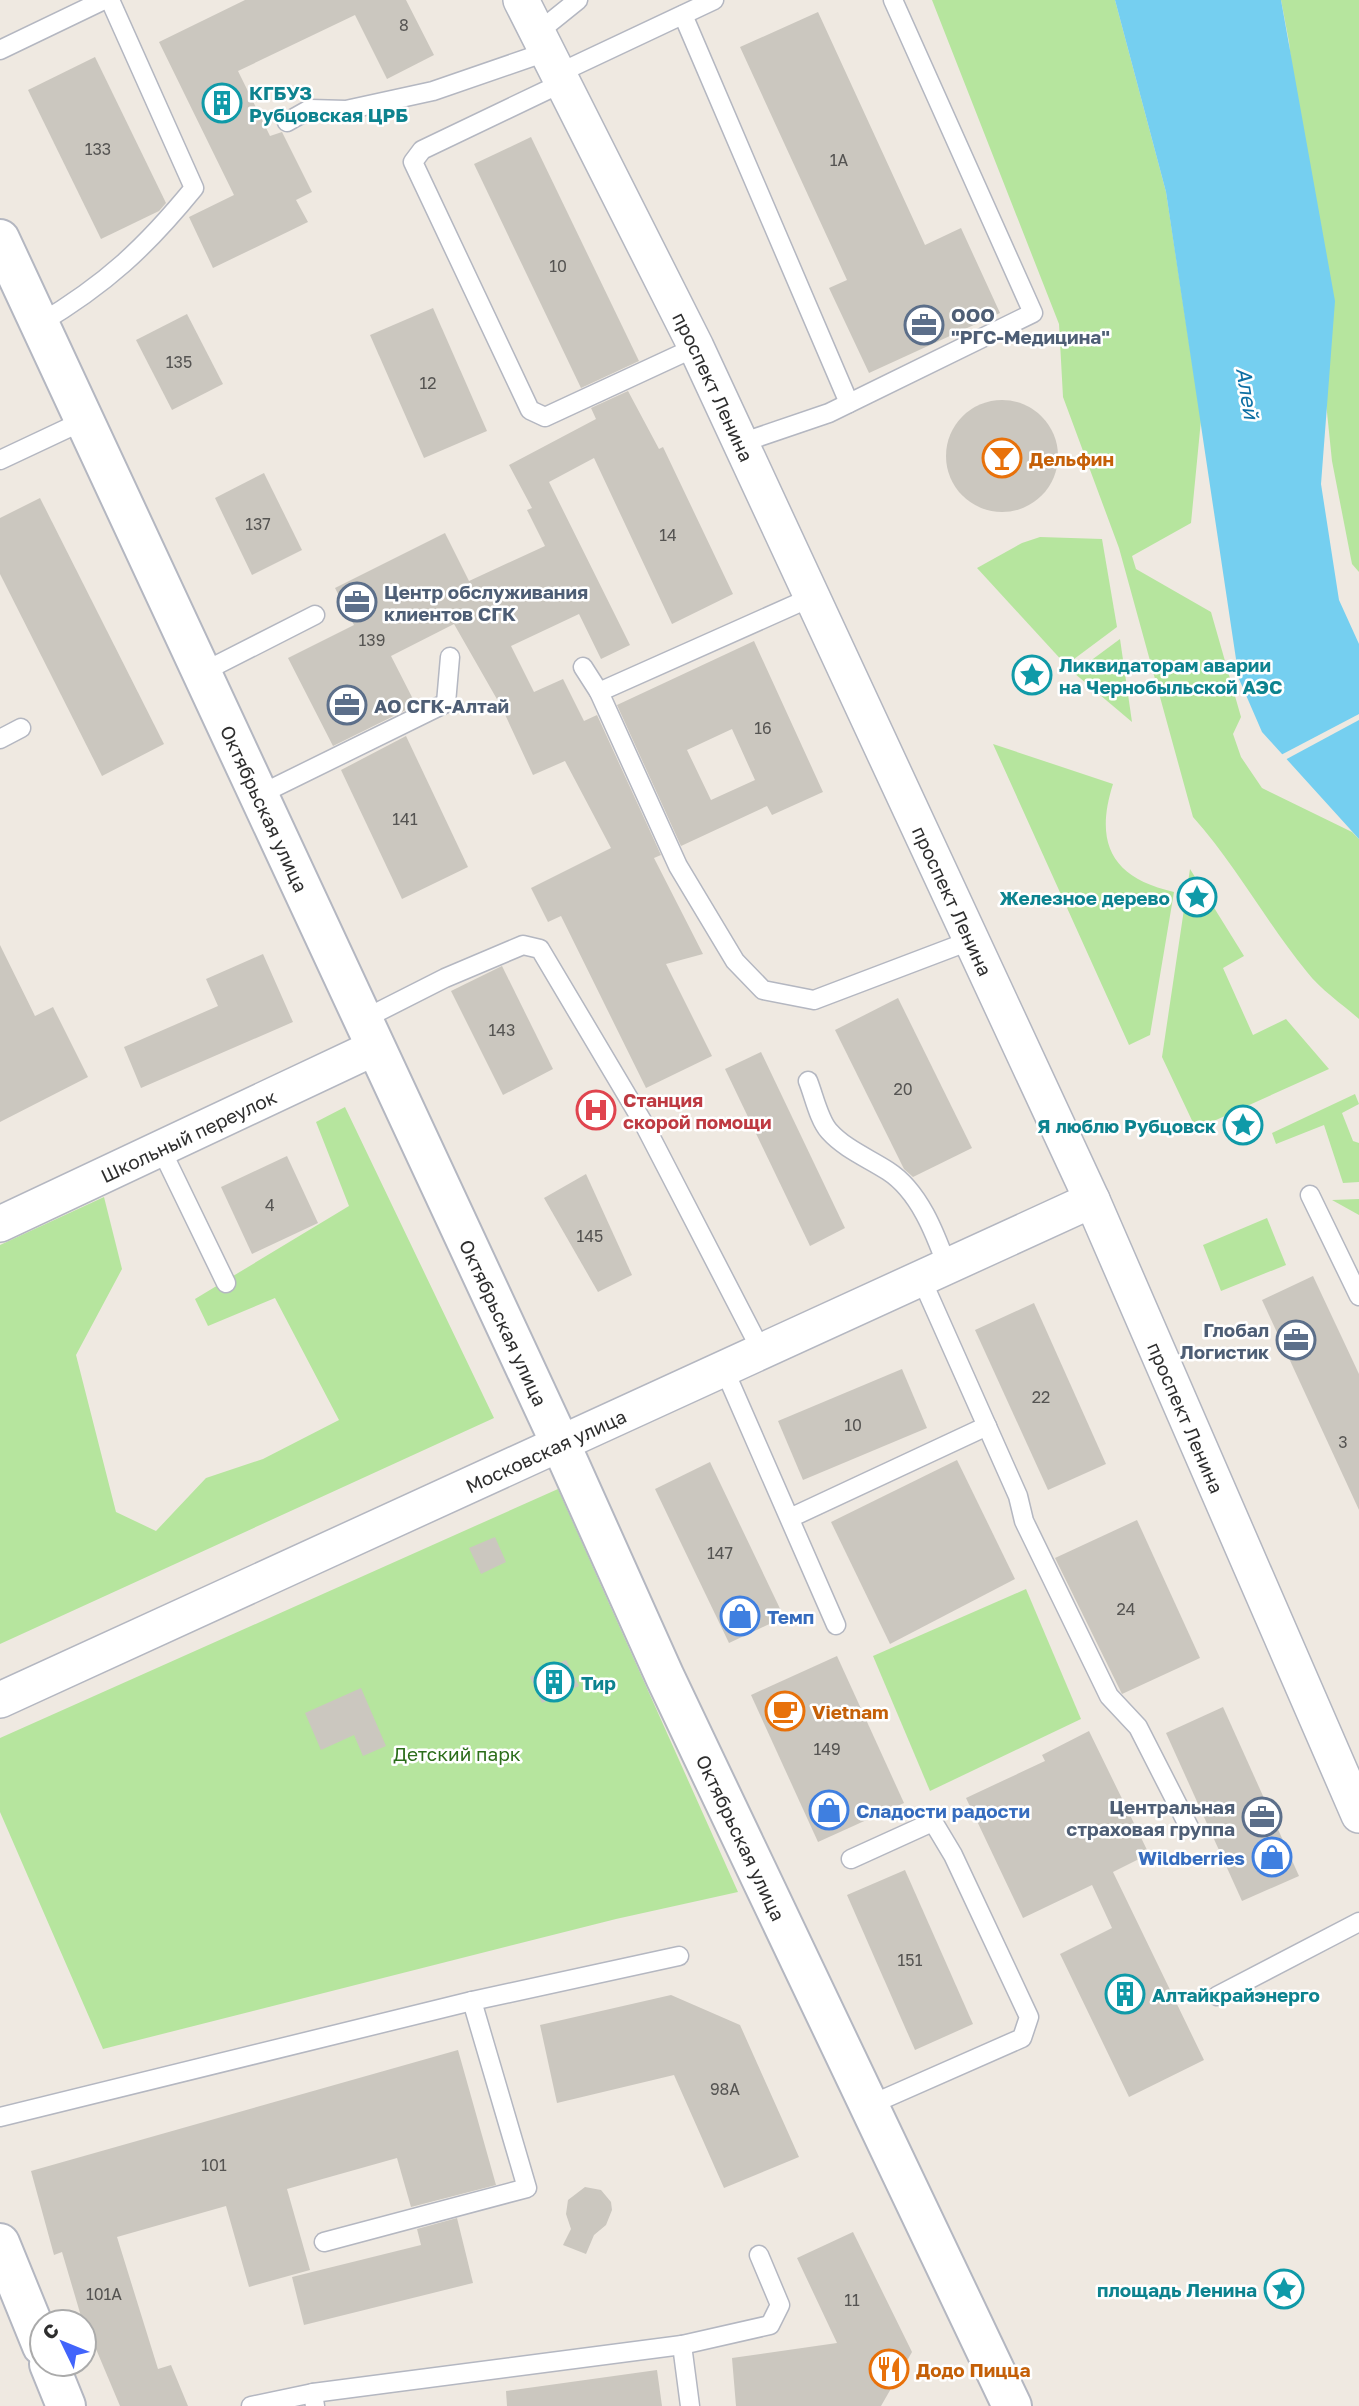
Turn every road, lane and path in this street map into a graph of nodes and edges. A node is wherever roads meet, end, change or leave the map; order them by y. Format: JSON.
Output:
{"nodes":[{"id":1,"x":104,"y":0,"type":"edge"},
{"id":2,"x":110,"y":0,"type":"edge"},
{"id":3,"x":521,"y":0,"type":"edge"},
{"id":4,"x":578,"y":0,"type":"edge"},
{"id":5,"x":714,"y":0,"type":"edge"},
{"id":6,"x":893,"y":0,"type":"edge"},
{"id":7,"x":683,"y":15,"type":"junction"},
{"id":8,"x":0,"y":50,"type":"edge"},
{"id":9,"x":551,"y":61,"type":"junction"},
{"id":10,"x":287,"y":122,"type":"dead end"},
{"id":11,"x":0,"y":239,"type":"edge"},
{"id":12,"x":39,"y":324,"type":"junction"},
{"id":13,"x":696,"y":347,"type":"junction"},
{"id":14,"x":849,"y":403,"type":"junction"},
{"id":15,"x":83,"y":421,"type":"junction"},
{"id":16,"x":741,"y":443,"type":"junction"},
{"id":17,"x":0,"y":460,"type":"edge"},
{"id":18,"x":812,"y":597,"type":"junction"},
{"id":19,"x":315,"y":615,"type":"dead end"},
{"id":20,"x":450,"y":657,"type":"dead end"},
{"id":21,"x":583,"y":667,"type":"dead end"},
{"id":22,"x":201,"y":673,"type":"junction"},
{"id":23,"x":599,"y":692,"type":"junction"},
{"id":24,"x":21,"y":728,"type":"dead end"},
{"id":25,"x":0,"y":739,"type":"edge"},
{"id":26,"x":259,"y":795,"type":"junction"},
{"id":27,"x":972,"y":940,"type":"junction"},
{"id":28,"x":370,"y":1033,"type":"junction"},
{"id":29,"x":808,"y":1081,"type":"dead end"},
{"id":30,"x":161,"y":1149,"type":"junction"},
{"id":31,"x":1310,"y":1195,"type":"dead end"},
{"id":32,"x":1092,"y":1199,"type":"junction"},
{"id":33,"x":0,"y":1224,"type":"edge"},
{"id":34,"x":934,"y":1272,"type":"junction"},
{"id":35,"x":226,"y":1283,"type":"dead end"},
{"id":36,"x":1359,"y":1296,"type":"edge"},
{"id":37,"x":762,"y":1352,"type":"junction"},
{"id":38,"x":724,"y":1369,"type":"junction"},
{"id":39,"x":987,"y":1426,"type":"junction"},
{"id":40,"x":561,"y":1445,"type":"junction"},
{"id":41,"x":790,"y":1518,"type":"junction"},
{"id":42,"x":836,"y":1625,"type":"dead end"},
{"id":43,"x":0,"y":1700,"type":"edge"},
{"id":44,"x":1359,"y":1815,"type":"edge"},
{"id":45,"x":1189,"y":1827,"type":"dead end"},
{"id":46,"x":850,"y":1859,"type":"dead end"},
{"id":47,"x":1359,"y":1922,"type":"edge"},
{"id":48,"x":679,"y":1956,"type":"dead end"},
{"id":49,"x":1217,"y":1996,"type":"dead end"},
{"id":50,"x":472,"y":2001,"type":"junction"},
{"id":51,"x":870,"y":2105,"type":"junction"},
{"id":52,"x":0,"y":2117,"type":"edge"},
{"id":53,"x":324,"y":2242,"type":"dead end"},
{"id":54,"x":0,"y":2243,"type":"edge"},
{"id":55,"x":759,"y":2255,"type":"dead end"},
{"id":56,"x":28,"y":2312,"type":"edge"},
{"id":57,"x":682,"y":2345,"type":"junction"},
{"id":58,"x":55,"y":2378,"type":"edge"},
{"id":59,"x":314,"y":2400,"type":"edge"},
{"id":60,"x":66,"y":2406,"type":"edge"},
{"id":61,"x":251,"y":2406,"type":"edge"},
{"id":62,"x":690,"y":2406,"type":"edge"},
{"id":63,"x":1012,"y":2406,"type":"edge"}],
"edges":[{"from":1,"to":8,"type":"lane"},
{"from":2,"to":12,"type":"lane"},
{"from":3,"to":9,"type":"street","name":"проспект Ленина"},
{"from":4,"to":9,"type":"lane"},
{"from":5,"to":7,"type":"lane"},
{"from":6,"to":14,"type":"lane"},
{"from":7,"to":9,"type":"lane"},
{"from":7,"to":14,"type":"lane"},
{"from":9,"to":10,"type":"lane"},
{"from":9,"to":13,"type":"street","name":"проспект Ленина"},
{"from":9,"to":13,"type":"lane"},
{"from":11,"to":12,"type":"main road","name":"Октябрьская улица"},
{"from":12,"to":15,"type":"main road","name":"Октябрьская улица"},
{"from":13,"to":16,"type":"street","name":"проспект Ленина"},
{"from":14,"to":16,"type":"lane"},
{"from":15,"to":17,"type":"lane"},
{"from":15,"to":22,"type":"main road","name":"Октябрьская улица"},
{"from":16,"to":18,"type":"street","name":"проспект Ленина"},
{"from":18,"to":23,"type":"lane"},
{"from":18,"to":27,"type":"street","name":"проспект Ленина"},
{"from":19,"to":22,"type":"lane"},
{"from":20,"to":26,"type":"lane"},
{"from":21,"to":23,"type":"lane"},
{"from":22,"to":26,"type":"main road","name":"Октябрьская улица"},
{"from":23,"to":27,"type":"lane"},
{"from":24,"to":25,"type":"lane"},
{"from":26,"to":28,"type":"main road","name":"Октябрьская улица"},
{"from":27,"to":32,"type":"street","name":"проспект Ленина"},
{"from":28,"to":30,"type":"street","name":"Школьный переулок"},
{"from":28,"to":37,"type":"lane"},
{"from":28,"to":40,"type":"main road","name":"Октябрьская улица"},
{"from":29,"to":34,"type":"lane"},
{"from":30,"to":33,"type":"street","name":"Школьный переулок"},
{"from":30,"to":35,"type":"lane"},
{"from":31,"to":36,"type":"lane"},
{"from":32,"to":34,"type":"street","name":"Московская улица"},
{"from":32,"to":44,"type":"street","name":"проспект Ленина"},
{"from":34,"to":37,"type":"street","name":"Московская улица"},
{"from":34,"to":39,"type":"lane"},
{"from":37,"to":38,"type":"street","name":"Московская улица"},
{"from":38,"to":40,"type":"street","name":"Московская улица"},
{"from":38,"to":41,"type":"lane"},
{"from":39,"to":41,"type":"lane"},
{"from":39,"to":45,"type":"lane"},
{"from":40,"to":43,"type":"street","name":"Московская улица"},
{"from":40,"to":51,"type":"main road","name":"Октябрьская улица"},
{"from":41,"to":42,"type":"lane"},
{"from":46,"to":51,"type":"lane"},
{"from":47,"to":49,"type":"lane"},
{"from":48,"to":50,"type":"lane"},
{"from":50,"to":52,"type":"lane"},
{"from":50,"to":53,"type":"lane"},
{"from":51,"to":63,"type":"main road","name":"Октябрьская улица"},
{"from":54,"to":56,"type":"main road"},
{"from":55,"to":57,"type":"lane"},
{"from":57,"to":59,"type":"lane"},
{"from":57,"to":62,"type":"lane"},
{"from":58,"to":60,"type":"main road"},
{"from":59,"to":61,"type":"lane"}]}
